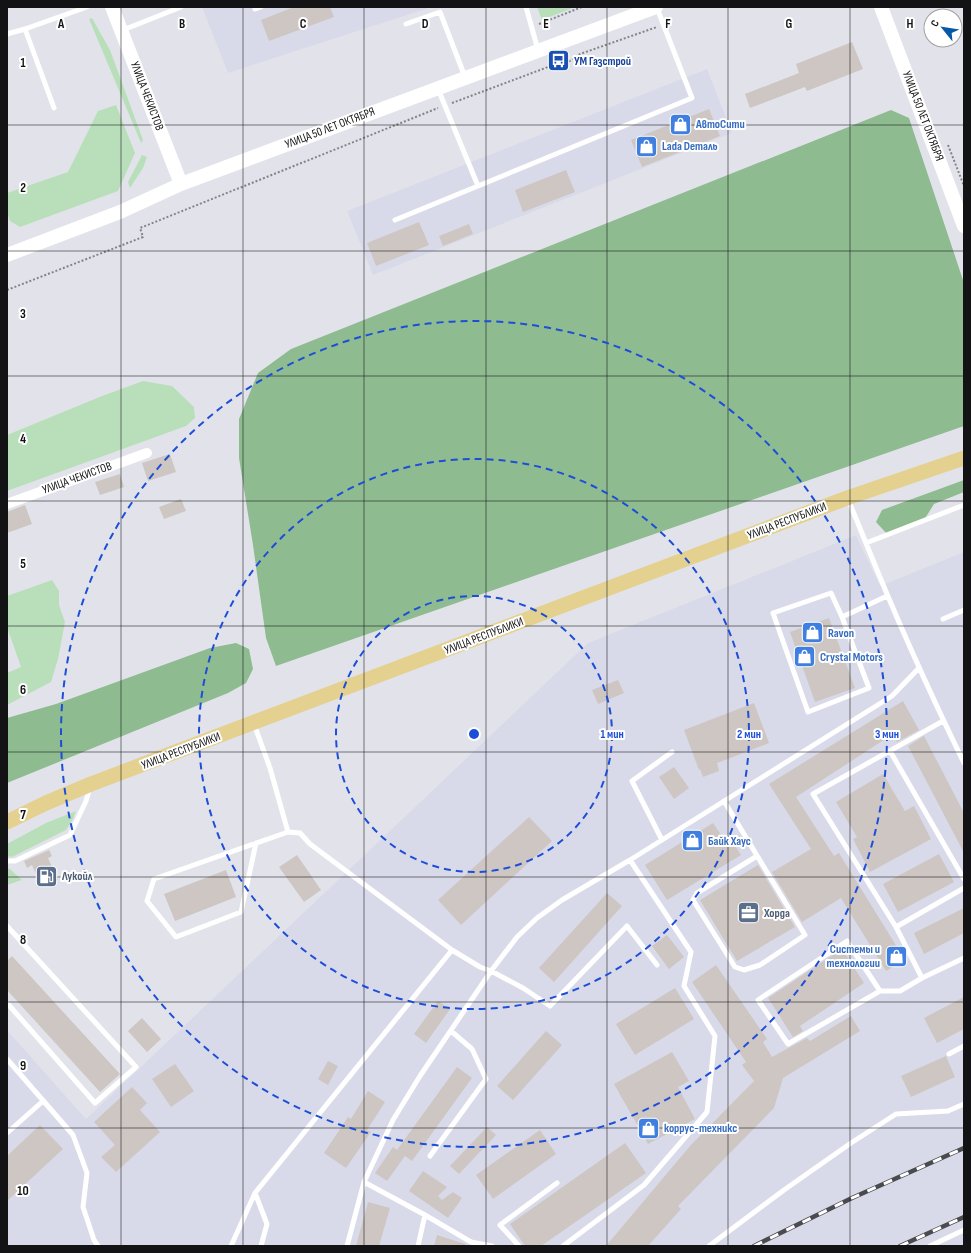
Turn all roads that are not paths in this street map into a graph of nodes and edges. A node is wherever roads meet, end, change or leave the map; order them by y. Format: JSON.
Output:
{"nodes":[{"id":1,"x":87,"y":7,"type":"edge"},
{"id":2,"x":112,"y":7,"type":"edge"},
{"id":3,"x":181,"y":7,"type":"edge"},
{"id":4,"x":261,"y":7,"type":"edge"},
{"id":5,"x":526,"y":7,"type":"edge"},
{"id":6,"x":656,"y":7,"type":"edge"},
{"id":7,"x":881,"y":7,"type":"edge"},
{"id":8,"x":255,"y":9,"type":"dead end"},
{"id":9,"x":439,"y":10,"type":"edge"},
{"id":10,"x":406,"y":24,"type":"dead end"},
{"id":11,"x":25,"y":29,"type":"junction"},
{"id":12,"x":122,"y":31,"type":"junction"},
{"id":13,"x":7,"y":34,"type":"edge"},
{"id":14,"x":538,"y":50,"type":"junction"},
{"id":15,"x":465,"y":78,"type":"junction"},
{"id":16,"x":438,"y":88,"type":"junction"},
{"id":17,"x":54,"y":108,"type":"dead end"},
{"id":18,"x":182,"y":184,"type":"junction"},
{"id":19,"x":478,"y":186,"type":"junction"},
{"id":20,"x":395,"y":220,"type":"dead end"},
{"id":21,"x":964,"y":226,"type":"edge"},
{"id":22,"x":8,"y":252,"type":"edge"},
{"id":23,"x":147,"y":453,"type":"dead end"},
{"id":24,"x":964,"y":458,"type":"edge"},
{"id":25,"x":847,"y":498,"type":"junction"},
{"id":26,"x":7,"y":504,"type":"edge"},
{"id":27,"x":964,"y":505,"type":"edge"},
{"id":28,"x":866,"y":543,"type":"junction"},
{"id":29,"x":887,"y":596,"type":"junction"},
{"id":30,"x":964,"y":610,"type":"edge"},
{"id":31,"x":842,"y":617,"type":"junction"},
{"id":32,"x":943,"y":619,"type":"dead end"},
{"id":33,"x":919,"y":668,"type":"junction"},
{"id":34,"x":943,"y":721,"type":"junction"},
{"id":35,"x":254,"y":723,"type":"junction"},
{"id":36,"x":964,"y":747,"type":"edge"},
{"id":37,"x":890,"y":750,"type":"junction"},
{"id":38,"x":958,"y":750,"type":"junction"},
{"id":39,"x":672,"y":752,"type":"dead end"},
{"id":40,"x":964,"y":762,"type":"edge"},
{"id":41,"x":91,"y":784,"type":"junction"},
{"id":42,"x":724,"y":801,"type":"junction"},
{"id":43,"x":7,"y":822,"type":"edge"},
{"id":44,"x":288,"y":832,"type":"junction"},
{"id":45,"x":662,"y":840,"type":"junction"},
{"id":46,"x":256,"y":843,"type":"junction"},
{"id":47,"x":757,"y":856,"type":"junction"},
{"id":48,"x":630,"y":860,"type":"junction"},
{"id":49,"x":7,"y":861,"type":"edge"},
{"id":50,"x":964,"y":879,"type":"edge"},
{"id":51,"x":964,"y":888,"type":"edge"},
{"id":52,"x":7,"y":926,"type":"edge"},
{"id":53,"x":896,"y":927,"type":"junction"},
{"id":54,"x":452,"y":950,"type":"junction"},
{"id":55,"x":964,"y":958,"type":"edge"},
{"id":56,"x":658,"y":966,"type":"dead end"},
{"id":57,"x":491,"y":971,"type":"junction"},
{"id":58,"x":922,"y":978,"type":"junction"},
{"id":59,"x":880,"y":991,"type":"junction"},
{"id":60,"x":7,"y":1003,"type":"edge"},
{"id":61,"x":451,"y":1031,"type":"junction"},
{"id":62,"x":964,"y":1046,"type":"edge"},
{"id":63,"x":949,"y":1054,"type":"dead end"},
{"id":64,"x":7,"y":1059,"type":"edge"},
{"id":65,"x":43,"y":1101,"type":"junction"},
{"id":66,"x":964,"y":1104,"type":"edge"},
{"id":67,"x":7,"y":1133,"type":"edge"},
{"id":68,"x":430,"y":1156,"type":"dead end"},
{"id":69,"x":364,"y":1182,"type":"junction"},
{"id":70,"x":557,"y":1183,"type":"dead end"},
{"id":71,"x":255,"y":1193,"type":"junction"},
{"id":72,"x":425,"y":1215,"type":"junction"},
{"id":73,"x":964,"y":1230,"type":"edge"},
{"id":74,"x":470,"y":1244,"type":"edge"},
{"id":75,"x":98,"y":1246,"type":"edge"},
{"id":76,"x":232,"y":1246,"type":"edge"},
{"id":77,"x":261,"y":1246,"type":"edge"},
{"id":78,"x":347,"y":1246,"type":"edge"},
{"id":79,"x":418,"y":1246,"type":"edge"},
{"id":80,"x":492,"y":1246,"type":"edge"},
{"id":81,"x":519,"y":1246,"type":"edge"},
{"id":82,"x":563,"y":1246,"type":"edge"},
{"id":83,"x":709,"y":1246,"type":"edge"},
{"id":84,"x":930,"y":1246,"type":"edge"}],
"edges":[{"from":1,"to":11,"type":"lane"},
{"from":2,"to":12,"type":"main road","name":"УЛИЦА ЧЕКИСТОВ"},
{"from":3,"to":12,"type":"lane"},
{"from":4,"to":8,"type":"lane"},
{"from":5,"to":14,"type":"lane"},
{"from":6,"to":14,"type":"main road","name":"УЛИЦА 50 ЛЕТ ОКТЯБРЯ"},
{"from":6,"to":19,"type":"lane"},
{"from":7,"to":21,"type":"main road","name":"УЛИЦА 50 ЛЕТ ОКТЯБРЯ"},
{"from":9,"to":10,"type":"lane"},
{"from":9,"to":15,"type":"lane"},
{"from":11,"to":13,"type":"lane"},
{"from":11,"to":17,"type":"lane"},
{"from":12,"to":18,"type":"main road","name":"УЛИЦА ЧЕКИСТОВ"},
{"from":14,"to":15,"type":"main road","name":"УЛИЦА 50 ЛЕТ ОКТЯБРЯ"},
{"from":15,"to":16,"type":"main road","name":"УЛИЦА 50 ЛЕТ ОКТЯБРЯ"},
{"from":16,"to":18,"type":"main road","name":"УЛИЦА 50 ЛЕТ ОКТЯБРЯ"},
{"from":16,"to":19,"type":"lane"},
{"from":18,"to":22,"type":"main road","name":"УЛИЦА 50 ЛЕТ ОКТЯБРЯ"},
{"from":19,"to":20,"type":"lane"},
{"from":23,"to":26,"type":"street","name":"УЛИЦА ЧЕКИСТОВ"},
{"from":24,"to":25,"type":"main road","name":"УЛИЦА РЕСПУБЛИКИ"},
{"from":25,"to":28,"type":"lane"},
{"from":25,"to":35,"type":"main road","name":"УЛИЦА РЕСПУБЛИКИ"},
{"from":27,"to":28,"type":"lane"},
{"from":28,"to":29,"type":"lane"},
{"from":29,"to":31,"type":"lane"},
{"from":29,"to":33,"type":"lane"},
{"from":30,"to":32,"type":"lane"},
{"from":31,"to":31,"type":"lane"},
{"from":33,"to":34,"type":"lane"},
{"from":33,"to":42,"type":"lane"},
{"from":34,"to":37,"type":"lane"},
{"from":34,"to":38,"type":"lane"},
{"from":35,"to":41,"type":"main road","name":"УЛИЦА РЕСПУБЛИКИ"},
{"from":35,"to":44,"type":"lane"},
{"from":36,"to":38,"type":"lane"},
{"from":37,"to":50,"type":"lane"},
{"from":37,"to":53,"type":"lane"},
{"from":38,"to":40,"type":"lane"},
{"from":39,"to":45,"type":"lane"},
{"from":41,"to":43,"type":"main road","name":"УЛИЦА РЕСПУБЛИКИ"},
{"from":41,"to":49,"type":"lane"},
{"from":42,"to":45,"type":"lane"},
{"from":42,"to":47,"type":"lane"},
{"from":44,"to":46,"type":"lane"},
{"from":44,"to":54,"type":"lane"},
{"from":45,"to":48,"type":"lane"},
{"from":46,"to":46,"type":"lane"},
{"from":47,"to":47,"type":"lane"},
{"from":48,"to":57,"type":"lane"},
{"from":48,"to":82,"type":"lane"},
{"from":51,"to":53,"type":"lane"},
{"from":52,"to":60,"type":"lane"},
{"from":53,"to":58,"type":"lane"},
{"from":54,"to":57,"type":"lane"},
{"from":54,"to":71,"type":"lane"},
{"from":55,"to":58,"type":"lane"},
{"from":56,"to":57,"type":"lane"},
{"from":57,"to":61,"type":"lane"},
{"from":58,"to":59,"type":"lane"},
{"from":59,"to":59,"type":"lane"},
{"from":61,"to":68,"type":"lane"},
{"from":61,"to":69,"type":"lane"},
{"from":62,"to":63,"type":"lane"},
{"from":64,"to":65,"type":"lane"},
{"from":65,"to":67,"type":"lane"},
{"from":65,"to":75,"type":"lane"},
{"from":66,"to":83,"type":"lane"},
{"from":69,"to":72,"type":"lane"},
{"from":69,"to":78,"type":"lane"},
{"from":70,"to":81,"type":"lane"},
{"from":71,"to":76,"type":"lane"},
{"from":71,"to":77,"type":"lane"},
{"from":72,"to":74,"type":"lane"},
{"from":72,"to":79,"type":"lane"},
{"from":73,"to":84,"type":"lane"},
{"from":74,"to":80,"type":"lane"}]}
